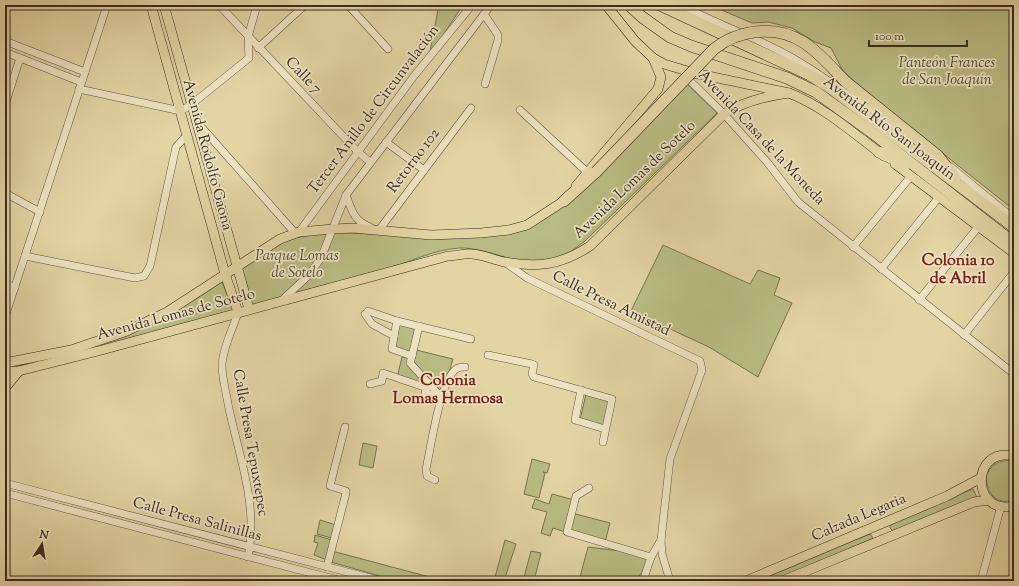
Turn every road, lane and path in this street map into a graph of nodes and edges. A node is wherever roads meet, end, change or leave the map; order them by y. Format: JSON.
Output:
{"nodes":[{"id":1,"x":107,"y":5,"type":"edge"},
{"id":2,"x":151,"y":5,"type":"edge"},
{"id":3,"x":164,"y":5,"type":"edge"},
{"id":4,"x":219,"y":5,"type":"edge"},
{"id":5,"x":257,"y":5,"type":"edge"},
{"id":6,"x":305,"y":5,"type":"edge"},
{"id":7,"x":348,"y":5,"type":"edge"},
{"id":8,"x":472,"y":5,"type":"edge"},
{"id":9,"x":491,"y":5,"type":"edge"},
{"id":10,"x":606,"y":5,"type":"edge"},
{"id":11,"x":630,"y":5,"type":"edge"},
{"id":12,"x":660,"y":5,"type":"edge"},
{"id":13,"x":680,"y":5,"type":"edge"},
{"id":14,"x":484,"y":14,"type":"junction"},
{"id":15,"x":248,"y":37,"type":"junction"},
{"id":16,"x":5,"y":41,"type":"edge"},
{"id":17,"x":258,"y":48,"type":"junction"},
{"id":18,"x":388,"y":49,"type":"dead end"},
{"id":19,"x":5,"y":52,"type":"edge"},
{"id":20,"x":20,"y":58,"type":"junction"},
{"id":21,"x":653,"y":58,"type":"junction"},
{"id":22,"x":677,"y":69,"type":"junction"},
{"id":23,"x":85,"y":72,"type":"junction"},
{"id":24,"x":486,"y":84,"type":"dead end"},
{"id":25,"x":80,"y":85,"type":"junction"},
{"id":26,"x":790,"y":94,"type":"junction"},
{"id":27,"x":192,"y":104,"type":"junction"},
{"id":28,"x":5,"y":105,"type":"edge"},
{"id":29,"x":470,"y":108,"type":"dead end"},
{"id":30,"x":520,"y":110,"type":"dead end"},
{"id":31,"x":181,"y":111,"type":"junction"},
{"id":32,"x":724,"y":114,"type":"junction"},
{"id":33,"x":197,"y":122,"type":"junction"},
{"id":34,"x":187,"y":135,"type":"junction"},
{"id":35,"x":386,"y":142,"type":"junction"},
{"id":36,"x":358,"y":152,"type":"junction"},
{"id":37,"x":879,"y":152,"type":"junction"},
{"id":38,"x":941,"y":160,"type":"junction"},
{"id":39,"x":370,"y":162,"type":"junction"},
{"id":40,"x":424,"y":170,"type":"junction"},
{"id":41,"x":591,"y":172,"type":"junction"},
{"id":42,"x":911,"y":176,"type":"junction"},
{"id":43,"x":928,"y":178,"type":"junction"},
{"id":44,"x":961,"y":187,"type":"junction"},
{"id":45,"x":5,"y":194,"type":"edge"},
{"id":46,"x":346,"y":195,"type":"junction"},
{"id":47,"x":940,"y":197,"type":"junction"},
{"id":48,"x":564,"y":201,"type":"joint"},
{"id":49,"x":40,"y":212,"type":"junction"},
{"id":50,"x":1013,"y":224,"type":"edge"},
{"id":51,"x":979,"y":226,"type":"junction"},
{"id":52,"x":333,"y":229,"type":"junction"},
{"id":53,"x":378,"y":230,"type":"junction"},
{"id":54,"x":297,"y":232,"type":"junction"},
{"id":55,"x":1014,"y":243,"type":"edge"},
{"id":56,"x":853,"y":247,"type":"junction"},
{"id":57,"x":1014,"y":253,"type":"edge"},
{"id":58,"x":25,"y":256,"type":"junction"},
{"id":59,"x":505,"y":262,"type":"junction"},
{"id":60,"x":237,"y":266,"type":"junction"},
{"id":61,"x":881,"y":269,"type":"junction"},
{"id":62,"x":1014,"y":272,"type":"edge"},
{"id":63,"x":225,"y":274,"type":"junction"},
{"id":64,"x":5,"y":283,"type":"edge"},
{"id":65,"x":15,"y":288,"type":"junction"},
{"id":66,"x":919,"y":300,"type":"junction"},
{"id":67,"x":7,"y":303,"type":"edge"},
{"id":68,"x":278,"y":303,"type":"junction"},
{"id":69,"x":249,"y":310,"type":"junction"},
{"id":70,"x":238,"y":312,"type":"junction"},
{"id":71,"x":5,"y":317,"type":"edge"},
{"id":72,"x":397,"y":321,"type":"junction"},
{"id":73,"x":419,"y":326,"type":"junction"},
{"id":74,"x":964,"y":335,"type":"junction"},
{"id":75,"x":394,"y":336,"type":"junction"},
{"id":76,"x":471,"y":339,"type":"dead end"},
{"id":77,"x":488,"y":354,"type":"dead end"},
{"id":78,"x":412,"y":356,"type":"junction"},
{"id":79,"x":5,"y":363,"type":"edge"},
{"id":80,"x":465,"y":367,"type":"dead end"},
{"id":81,"x":19,"y":371,"type":"junction"},
{"id":82,"x":5,"y":372,"type":"edge"},
{"id":83,"x":1014,"y":374,"type":"edge"},
{"id":84,"x":370,"y":384,"type":"dead end"},
{"id":85,"x":5,"y":388,"type":"edge"},
{"id":86,"x":581,"y":390,"type":"junction"},
{"id":87,"x":442,"y":398,"type":"junction"},
{"id":88,"x":345,"y":427,"type":"dead end"},
{"id":89,"x":605,"y":429,"type":"junction"},
{"id":90,"x":603,"y":442,"type":"dead end"},
{"id":91,"x":1014,"y":456,"type":"edge"},
{"id":92,"x":981,"y":478,"type":"junction"},
{"id":93,"x":434,"y":480,"type":"dead end"},
{"id":94,"x":5,"y":483,"type":"edge"},
{"id":95,"x":589,"y":488,"type":"dead end"},
{"id":96,"x":5,"y":493,"type":"edge"},
{"id":97,"x":989,"y":500,"type":"junction"},
{"id":98,"x":1001,"y":506,"type":"junction"},
{"id":99,"x":1014,"y":506,"type":"edge"},
{"id":100,"x":879,"y":525,"type":"junction"},
{"id":101,"x":885,"y":539,"type":"junction"},
{"id":102,"x":661,"y":540,"type":"junction"},
{"id":103,"x":250,"y":547,"type":"junction"},
{"id":104,"x":248,"y":557,"type":"junction"},
{"id":105,"x":652,"y":557,"type":"junction"},
{"id":106,"x":327,"y":566,"type":"junction"},
{"id":107,"x":338,"y":569,"type":"junction"},
{"id":108,"x":338,"y":580,"type":"edge"},
{"id":109,"x":751,"y":580,"type":"edge"},
{"id":110,"x":382,"y":581,"type":"edge"},
{"id":111,"x":643,"y":581,"type":"edge"},
{"id":112,"x":670,"y":581,"type":"edge"},
{"id":113,"x":782,"y":581,"type":"edge"},
{"id":114,"x":982,"y":581,"type":"edge"}],
"edges":[{"from":1,"to":23,"type":"street"},
{"from":2,"to":31,"type":"main road","name":"Avenida Rodolfo Gaona"},
{"from":3,"to":27,"type":"main road","name":"Avenida Rodolfo Gaona"},
{"from":4,"to":15,"type":"street","name":"Calle 7"},
{"from":5,"to":15,"type":"street"},
{"from":6,"to":17,"type":"street"},
{"from":7,"to":18,"type":"street"},
{"from":8,"to":36,"type":"street","name":"Tercer Anillo de Circunvalación"},
{"from":9,"to":14,"type":"street","name":"Tercer Anillo de Circunvalación"},
{"from":10,"to":21,"type":"main road"},
{"from":11,"to":43,"type":"highway","name":"Avenida Río San Joaquín"},
{"from":12,"to":44,"type":"highway","name":"Avenida Río San Joaquín"},
{"from":13,"to":38,"type":"street"},
{"from":14,"to":24,"type":"street"},
{"from":14,"to":35,"type":"street","name":"Tercer Anillo de Circunvalación"},
{"from":15,"to":17,"type":"street","name":"Calle 7"},
{"from":15,"to":27,"type":"street"},
{"from":16,"to":23,"type":"street"},
{"from":17,"to":36,"type":"street","name":"Calle 7"},
{"from":19,"to":20,"type":"street"},
{"from":20,"to":25,"type":"street"},
{"from":20,"to":28,"type":"street"},
{"from":21,"to":22,"type":"main road","name":"Avenida Río San Joaquín"},
{"from":21,"to":41,"type":"main road"},
{"from":22,"to":26,"type":"main road","name":"Avenida Río San Joaquín"},
{"from":22,"to":32,"type":"street","name":"Avenida Casa de la Moneda"},
{"from":23,"to":25,"type":"street"},
{"from":25,"to":31,"type":"street"},
{"from":25,"to":49,"type":"street"},
{"from":26,"to":32,"type":"main road","name":"Avenida Lomas de Sotelo"},
{"from":26,"to":37,"type":"main road","name":"Avenida Río San Joaquín"},
{"from":27,"to":31,"type":"street"},
{"from":27,"to":33,"type":"main road","name":"Avenida Rodolfo Gaona"},
{"from":29,"to":40,"type":"street","name":"Retorno 102"},
{"from":30,"to":41,"type":"street"},
{"from":31,"to":34,"type":"main road","name":"Avenida Rodolfo Gaona"},
{"from":32,"to":56,"type":"street","name":"Avenida Casa de la Moneda"},
{"from":32,"to":59,"type":"main road","name":"Avenida Lomas de Sotelo"},
{"from":33,"to":54,"type":"street"},
{"from":33,"to":60,"type":"main road","name":"Avenida Rodolfo Gaona"},
{"from":34,"to":58,"type":"street"},
{"from":34,"to":63,"type":"main road","name":"Avenida Rodolfo Gaona"},
{"from":35,"to":39,"type":"street","name":"Tercer Anillo de Circunvalación"},
{"from":35,"to":40,"type":"street"},
{"from":36,"to":39,"type":"street","name":"Calle 7"},
{"from":36,"to":54,"type":"street","name":"Tercer Anillo de Circunvalación"},
{"from":37,"to":42,"type":"main road","name":"Avenida Río San Joaquín"},
{"from":37,"to":43,"type":"highway"},
{"from":38,"to":41,"type":"highway","bridge":true},
{"from":38,"to":44,"type":"highway"},
{"from":38,"to":50,"type":"street"},
{"from":39,"to":46,"type":"street","name":"Tercer Anillo de Circunvalación"},
{"from":40,"to":53,"type":"street","name":"Retorno 102"},
{"from":41,"to":48,"type":"highway"},
{"from":42,"to":47,"type":"main road","name":"Avenida Río San Joaquín"},
{"from":42,"to":56,"type":"street"},
{"from":43,"to":55,"type":"highway","name":"Avenida Río San Joaquín"},
{"from":44,"to":50,"type":"highway","name":"Avenida Río San Joaquín"},
{"from":45,"to":49,"type":"street"},
{"from":46,"to":52,"type":"street","name":"Tercer Anillo de Circunvalación"},
{"from":46,"to":53,"type":"street"},
{"from":47,"to":51,"type":"main road","name":"Avenida Río San Joaquín"},
{"from":47,"to":61,"type":"street"},
{"from":48,"to":53,"type":"main road","name":"Avenida Lomas de Sotelo"},
{"from":49,"to":58,"type":"street"},
{"from":51,"to":57,"type":"main road","name":"Avenida Río San Joaquín"},
{"from":51,"to":66,"type":"street"},
{"from":52,"to":53,"type":"main road","name":"Avenida Lomas de Sotelo"},
{"from":52,"to":54,"type":"main road","name":"Avenida Lomas de Sotelo"},
{"from":52,"to":68,"type":"street","name":"Tercer Anillo de Circunvalación"},
{"from":54,"to":60,"type":"main road","name":"Avenida Lomas de Sotelo"},
{"from":56,"to":61,"type":"street","name":"Avenida Casa de la Moneda"},
{"from":58,"to":65,"type":"street"},
{"from":59,"to":68,"type":"main road","name":"Avenida Lomas de Sotelo"},
{"from":59,"to":102,"type":"street","name":"Calle Presa Amistad"},
{"from":60,"to":63,"type":"main road","name":"Avenida Lomas de Sotelo"},
{"from":60,"to":69,"type":"main road","name":"Avenida Rodolfo Gaona"},
{"from":61,"to":66,"type":"street","name":"Avenida Casa de la Moneda"},
{"from":62,"to":74,"type":"street"},
{"from":63,"to":70,"type":"main road","name":"Avenida Rodolfo Gaona"},
{"from":63,"to":79,"type":"main road","name":"Avenida Lomas de Sotelo"},
{"from":64,"to":65,"type":"street"},
{"from":65,"to":67,"type":"street"},
{"from":66,"to":74,"type":"street","name":"Avenida Casa de la Moneda"},
{"from":67,"to":71,"type":"street"},
{"from":68,"to":69,"type":"main road","name":"Avenida Lomas de Sotelo"},
{"from":69,"to":70,"type":"main road","name":"Avenida Lomas de Sotelo"},
{"from":70,"to":81,"type":"main road","name":"Avenida Lomas de Sotelo"},
{"from":70,"to":103,"type":"street","name":"Calle Presa Tepuxtepec"},
{"from":72,"to":73,"type":"street"},
{"from":72,"to":75,"type":"street"},
{"from":72,"to":75,"type":"street"},
{"from":73,"to":76,"type":"street"},
{"from":73,"to":78,"type":"street"},
{"from":74,"to":83,"type":"street","name":"Avenida Casa de la Moneda"},
{"from":75,"to":78,"type":"street"},
{"from":77,"to":86,"type":"street"},
{"from":78,"to":87,"type":"street"},
{"from":80,"to":87,"type":"street"},
{"from":81,"to":82,"type":"main road","name":"Avenida Lomas de Sotelo"},
{"from":81,"to":85,"type":"main road"},
{"from":84,"to":87,"type":"street"},
{"from":86,"to":89,"type":"street"},
{"from":86,"to":89,"type":"street"},
{"from":87,"to":93,"type":"street"},
{"from":88,"to":106,"type":"street"},
{"from":89,"to":90,"type":"street"},
{"from":91,"to":92,"type":"main road"},
{"from":92,"to":97,"type":"main road"},
{"from":92,"to":100,"type":"main road","name":"Calzada Legaria"},
{"from":94,"to":103,"type":"street","name":"Calle Presa Salinillas"},
{"from":95,"to":105,"type":"street"},
{"from":96,"to":104,"type":"street","name":"Calle Presa Salinillas"},
{"from":97,"to":98,"type":"main road"},
{"from":97,"to":101,"type":"main road","name":"Calzada Legaria"},
{"from":98,"to":99,"type":"main road"},
{"from":98,"to":114,"type":"street"},
{"from":100,"to":101,"type":"main road"},
{"from":100,"to":109,"type":"main road","name":"Calzada Legaria"},
{"from":101,"to":113,"type":"main road","name":"Calzada Legaria"},
{"from":102,"to":105,"type":"street"},
{"from":102,"to":112,"type":"street"},
{"from":103,"to":104,"type":"street","name":"Calle Presa Tepuxtepec"},
{"from":103,"to":106,"type":"street","name":"Calle Presa Salinillas"},
{"from":104,"to":108,"type":"street","name":"Calle Presa Salinillas"},
{"from":105,"to":111,"type":"street"},
{"from":106,"to":107,"type":"street","name":"Calle Presa Salinillas"},
{"from":107,"to":108,"type":"street"},
{"from":107,"to":110,"type":"street","name":"Calle Presa Salinillas"}]}
